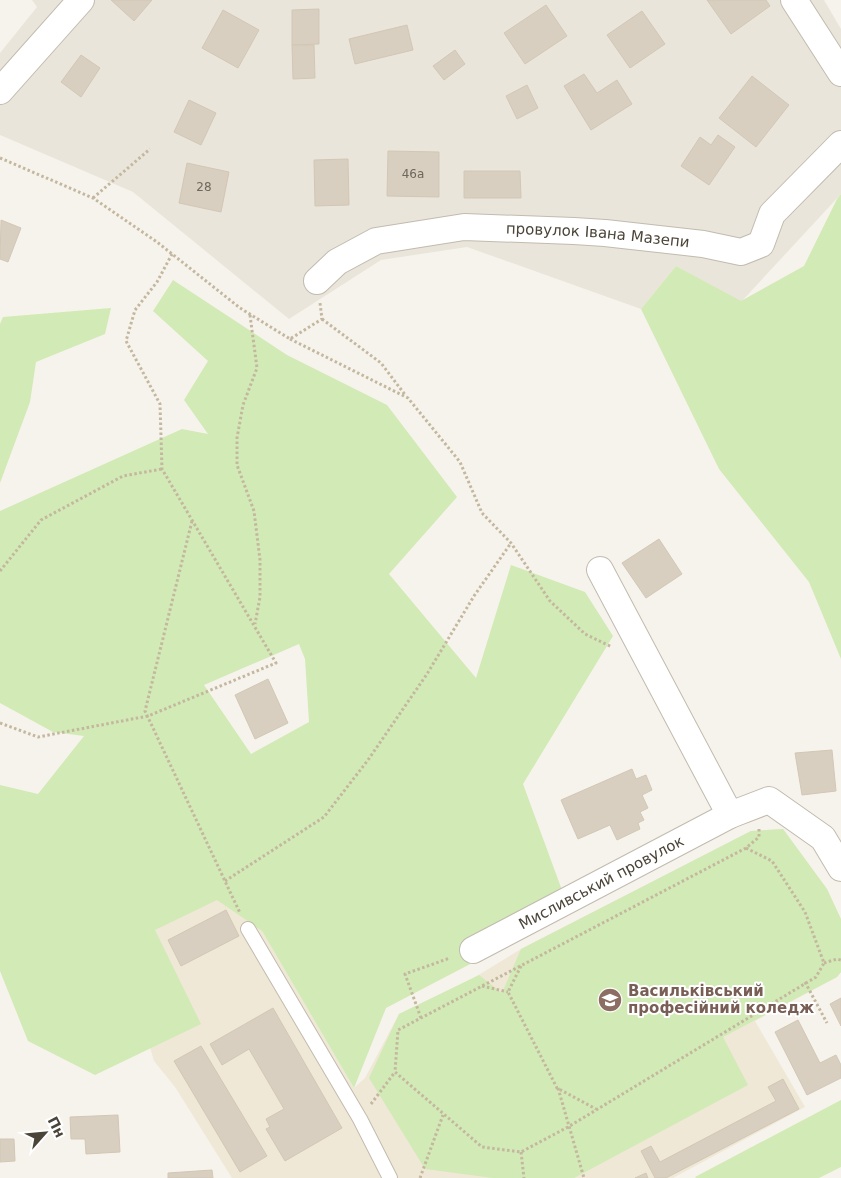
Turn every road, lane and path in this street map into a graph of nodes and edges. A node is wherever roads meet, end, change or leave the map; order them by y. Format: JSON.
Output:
{"nodes":[{"id":1,"x":81,"y":0,"type":"edge"},
{"id":2,"x":794,"y":0,"type":"edge"},
{"id":3,"x":841,"y":72,"type":"edge"},
{"id":4,"x":0,"y":91,"type":"edge"},
{"id":5,"x":841,"y":144,"type":"edge"},
{"id":6,"x":150,"y":149,"type":"dead end"},
{"id":7,"x":0,"y":158,"type":"edge"},
{"id":8,"x":93,"y":198,"type":"junction"},
{"id":9,"x":172,"y":254,"type":"junction"},
{"id":10,"x":317,"y":282,"type":"joint"},
{"id":11,"x":250,"y":314,"type":"junction"},
{"id":12,"x":322,"y":319,"type":"junction"},
{"id":13,"x":290,"y":339,"type":"junction"},
{"id":14,"x":408,"y":398,"type":"junction"},
{"id":15,"x":162,"y":470,"type":"junction"},
{"id":16,"x":192,"y":520,"type":"junction"},
{"id":17,"x":511,"y":543,"type":"junction"},
{"id":18,"x":600,"y":570,"type":"dead end"},
{"id":19,"x":0,"y":571,"type":"edge"},
{"id":20,"x":255,"y":624,"type":"junction"},
{"id":21,"x":646,"y":656,"type":"junction"},
{"id":22,"x":148,"y":716,"type":"junction"},
{"id":23,"x":0,"y":723,"type":"edge"},
{"id":24,"x":730,"y":815,"type":"junction"},
{"id":25,"x":841,"y":868,"type":"edge"},
{"id":26,"x":225,"y":881,"type":"junction"},
{"id":27,"x":248,"y":929,"type":"joint"},
{"id":28,"x":473,"y":950,"type":"joint"},
{"id":29,"x":841,"y":960,"type":"edge"},
{"id":30,"x":824,"y":963,"type":"junction"},
{"id":31,"x":521,"y":966,"type":"junction"},
{"id":32,"x":805,"y":982,"type":"junction"},
{"id":33,"x":482,"y":986,"type":"junction"},
{"id":34,"x":508,"y":992,"type":"junction"},
{"id":35,"x":421,"y":1018,"type":"junction"},
{"id":36,"x":827,"y":1023,"type":"dead end"},
{"id":37,"x":395,"y":1072,"type":"junction"},
{"id":38,"x":557,"y":1088,"type":"junction"},
{"id":39,"x":597,"y":1109,"type":"junction"},
{"id":40,"x":443,"y":1115,"type":"junction"},
{"id":41,"x":360,"y":1119,"type":"junction"},
{"id":42,"x":568,"y":1127,"type":"junction"},
{"id":43,"x":521,"y":1152,"type":"junction"},
{"id":44,"x":390,"y":1178,"type":"edge"},
{"id":45,"x":420,"y":1178,"type":"edge"},
{"id":46,"x":524,"y":1178,"type":"edge"},
{"id":47,"x":584,"y":1178,"type":"edge"}],
"edges":[{"from":1,"to":4,"type":"street"},
{"from":2,"to":3,"type":"street"},
{"from":5,"to":10,"type":"street","name":"провулок Івана Мазепи"},
{"from":6,"to":8,"type":"path"},
{"from":7,"to":8,"type":"path"},
{"from":8,"to":9,"type":"path"},
{"from":9,"to":11,"type":"path"},
{"from":9,"to":15,"type":"path"},
{"from":10,"to":12,"type":"path"},
{"from":11,"to":13,"type":"path"},
{"from":11,"to":20,"type":"path"},
{"from":12,"to":13,"type":"path"},
{"from":12,"to":14,"type":"path"},
{"from":13,"to":14,"type":"path"},
{"from":14,"to":17,"type":"path"},
{"from":15,"to":16,"type":"path"},
{"from":15,"to":19,"type":"path"},
{"from":16,"to":20,"type":"path"},
{"from":16,"to":22,"type":"path"},
{"from":17,"to":21,"type":"path"},
{"from":17,"to":26,"type":"path"},
{"from":18,"to":21,"type":"street"},
{"from":20,"to":22,"type":"path"},
{"from":21,"to":24,"type":"street"},
{"from":22,"to":23,"type":"path"},
{"from":22,"to":26,"type":"path"},
{"from":24,"to":25,"type":"street","name":"Мисливський провулок"},
{"from":24,"to":28,"type":"street","name":"Мисливський провулок"},
{"from":26,"to":27,"type":"path"},
{"from":27,"to":41,"type":"lane"},
{"from":28,"to":35,"type":"path"},
{"from":29,"to":30,"type":"path"},
{"from":30,"to":31,"type":"path"},
{"from":30,"to":32,"type":"path"},
{"from":31,"to":33,"type":"path"},
{"from":31,"to":34,"type":"path"},
{"from":32,"to":36,"type":"path"},
{"from":32,"to":39,"type":"path"},
{"from":33,"to":34,"type":"path"},
{"from":33,"to":35,"type":"path"},
{"from":34,"to":38,"type":"path"},
{"from":35,"to":37,"type":"path"},
{"from":37,"to":40,"type":"path"},
{"from":37,"to":41,"type":"path"},
{"from":38,"to":39,"type":"path"},
{"from":38,"to":42,"type":"path"},
{"from":39,"to":42,"type":"path"},
{"from":40,"to":43,"type":"path"},
{"from":40,"to":45,"type":"path"},
{"from":41,"to":44,"type":"lane"},
{"from":42,"to":43,"type":"path"},
{"from":42,"to":47,"type":"path"},
{"from":43,"to":46,"type":"path"}]}
